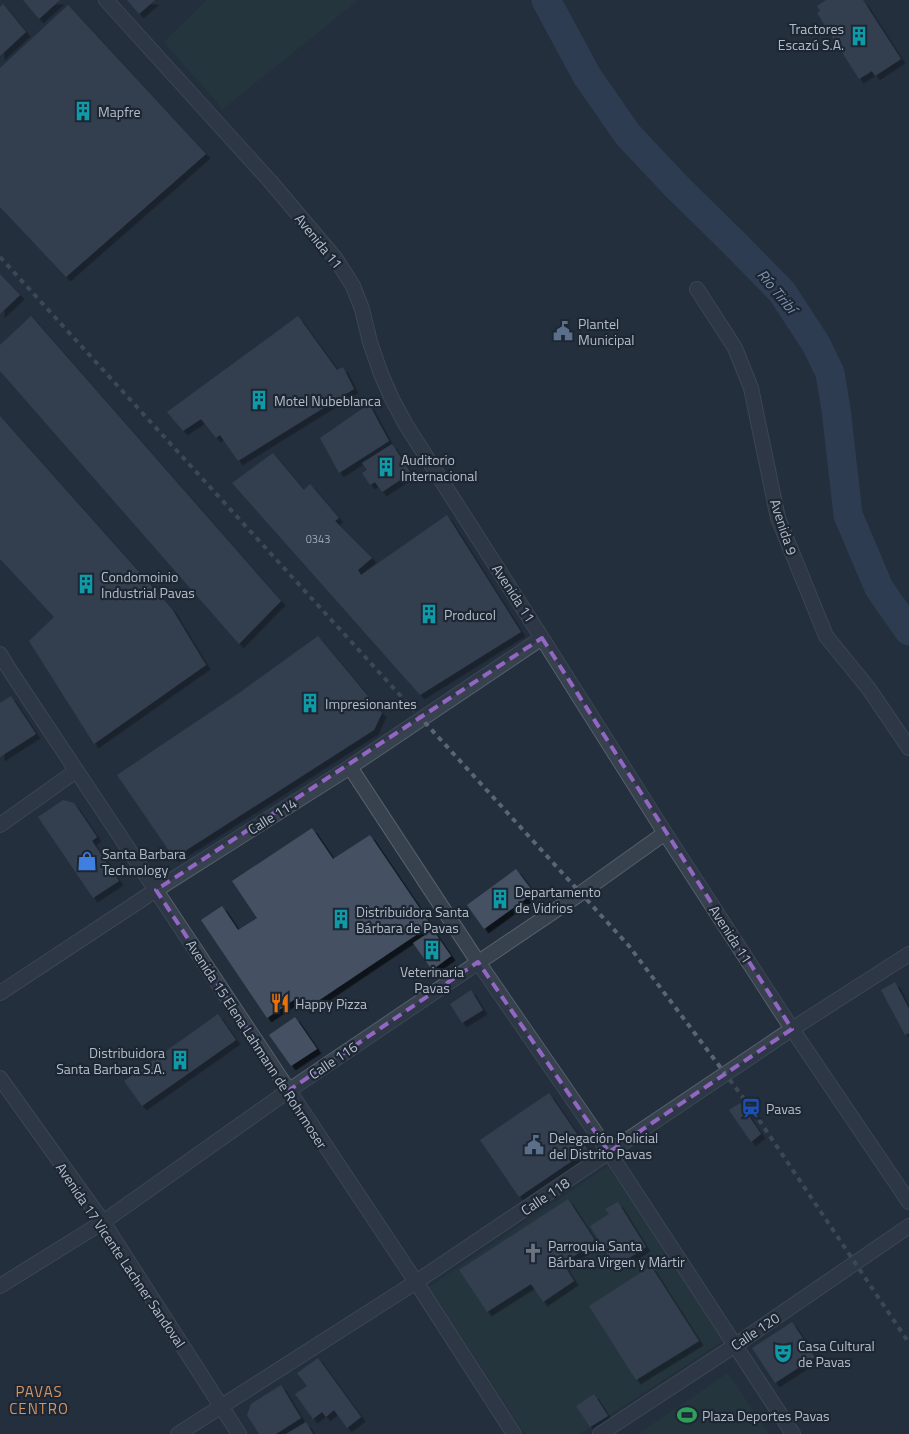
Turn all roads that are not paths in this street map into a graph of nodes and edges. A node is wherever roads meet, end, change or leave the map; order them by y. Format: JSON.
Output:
{"nodes":[{"id":1,"x":106,"y":0,"type":"edge"},
{"id":2,"x":697,"y":289,"type":"dead end"},
{"id":3,"x":542,"y":638,"type":"junction"},
{"id":4,"x":0,"y":654,"type":"edge"},
{"id":5,"x":4,"y":672,"type":"edge"},
{"id":6,"x":909,"y":748,"type":"edge"},
{"id":7,"x":350,"y":767,"type":"junction"},
{"id":8,"x":76,"y":771,"type":"junction"},
{"id":9,"x":0,"y":825,"type":"edge"},
{"id":10,"x":665,"y":833,"type":"junction"},
{"id":11,"x":156,"y":890,"type":"junction"},
{"id":12,"x":909,"y":954,"type":"edge"},
{"id":13,"x":478,"y":962,"type":"junction"},
{"id":14,"x":0,"y":993,"type":"edge"},
{"id":15,"x":792,"y":1028,"type":"junction"},
{"id":16,"x":0,"y":1078,"type":"edge"},
{"id":17,"x":288,"y":1091,"type":"junction"},
{"id":18,"x":609,"y":1152,"type":"junction"},
{"id":19,"x":909,"y":1202,"type":"edge"},
{"id":20,"x":103,"y":1222,"type":"junction"},
{"id":21,"x":909,"y":1226,"type":"edge"},
{"id":22,"x":416,"y":1282,"type":"junction"},
{"id":23,"x":0,"y":1286,"type":"edge"},
{"id":24,"x":734,"y":1346,"type":"junction"},
{"id":25,"x":221,"y":1408,"type":"junction"},
{"id":26,"x":178,"y":1434,"type":"edge"},
{"id":27,"x":239,"y":1434,"type":"edge"},
{"id":28,"x":514,"y":1434,"type":"edge"},
{"id":29,"x":600,"y":1434,"type":"edge"},
{"id":30,"x":792,"y":1434,"type":"edge"}],
"edges":[{"from":1,"to":3,"type":"street","name":"Avenida 11"},
{"from":2,"to":6,"type":"street","name":"Avenida 9"},
{"from":3,"to":7,"type":"street","name":"Calle 114"},
{"from":3,"to":10,"type":"street","name":"Avenida 11"},
{"from":4,"to":5,"type":"street","name":"Avenida 15 Elena Lahmann de Rohrmoser"},
{"from":5,"to":8,"type":"street","name":"Avenida 15 Elena Lahmann de Rohrmoser"},
{"from":7,"to":11,"type":"street","name":"Calle 114"},
{"from":7,"to":13,"type":"street"},
{"from":8,"to":9,"type":"street"},
{"from":8,"to":11,"type":"street","name":"Avenida 15 Elena Lahmann de Rohrmoser"},
{"from":10,"to":13,"type":"street","name":"Calle 116"},
{"from":10,"to":15,"type":"street","name":"Avenida 11"},
{"from":11,"to":14,"type":"street","name":"Calle 114"},
{"from":11,"to":17,"type":"street","name":"Avenida 15 Elena Lahmann de Rohrmoser"},
{"from":12,"to":15,"type":"street","name":"Calle 118"},
{"from":13,"to":17,"type":"street","name":"Calle 116"},
{"from":13,"to":18,"type":"street"},
{"from":15,"to":18,"type":"street","name":"Calle 118"},
{"from":15,"to":19,"type":"street","name":"Avenida 11"},
{"from":16,"to":20,"type":"street","name":"Avenida 17 Vicente Lachner Sandoval"},
{"from":17,"to":20,"type":"street","name":"Calle 116"},
{"from":17,"to":22,"type":"street","name":"Avenida 15 Elena Lahmann de Rohrmoser"},
{"from":18,"to":22,"type":"street","name":"Calle 118"},
{"from":18,"to":24,"type":"street"},
{"from":20,"to":23,"type":"street","name":"Calle 116"},
{"from":20,"to":25,"type":"street","name":"Avenida 17 Vicente Lachner Sandoval"},
{"from":21,"to":24,"type":"street","name":"Calle 120"},
{"from":22,"to":25,"type":"street","name":"Calle 118"},
{"from":22,"to":28,"type":"street","name":"Avenida 15 Elena Lahmann de Rohrmoser"},
{"from":24,"to":29,"type":"street","name":"Calle 120"},
{"from":24,"to":30,"type":"street"},
{"from":25,"to":26,"type":"street","name":"Calle 118"},
{"from":25,"to":27,"type":"street","name":"Avenida 17 Vicente Lachner Sandoval"}]}
